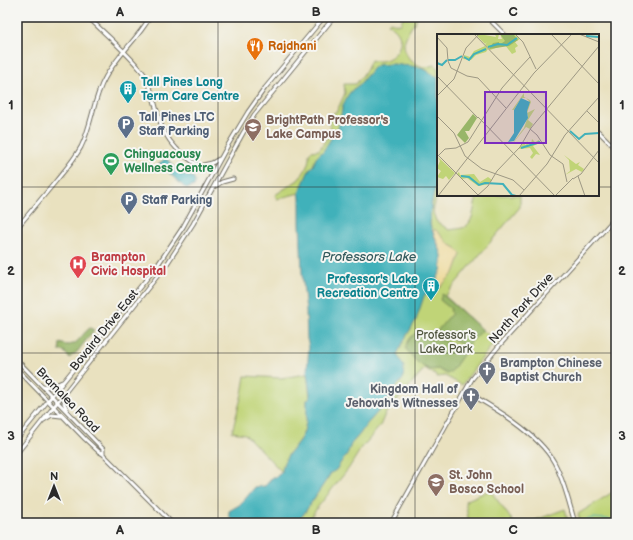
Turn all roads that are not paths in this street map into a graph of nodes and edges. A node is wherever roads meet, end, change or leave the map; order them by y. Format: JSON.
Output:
{"nodes":[{"id":1,"x":88,"y":17,"type":"edge"},
{"id":2,"x":150,"y":17,"type":"edge"},
{"id":3,"x":324,"y":17,"type":"edge"},
{"id":4,"x":334,"y":17,"type":"edge"},
{"id":5,"x":487,"y":17,"type":"edge"},
{"id":6,"x":503,"y":34,"type":"edge"},
{"id":7,"x":123,"y":52,"type":"junction"},
{"id":8,"x":599,"y":132,"type":"edge"},
{"id":9,"x":616,"y":149,"type":"edge"},
{"id":10,"x":220,"y":158,"type":"junction"},
{"id":11,"x":199,"y":166,"type":"junction"},
{"id":12,"x":213,"y":172,"type":"junction"},
{"id":13,"x":233,"y":179,"type":"dead end"},
{"id":14,"x":213,"y":188,"type":"junction"},
{"id":15,"x":616,"y":217,"type":"edge"},
{"id":16,"x":17,"y":228,"type":"edge"},
{"id":17,"x":17,"y":360,"type":"edge"},
{"id":18,"x":17,"y":369,"type":"edge"},
{"id":19,"x":63,"y":382,"type":"junction"},
{"id":20,"x":41,"y":385,"type":"junction"},
{"id":21,"x":465,"y":391,"type":"junction"},
{"id":22,"x":65,"y":392,"type":"junction"},
{"id":23,"x":52,"y":396,"type":"junction"},
{"id":24,"x":48,"y":401,"type":"junction"},
{"id":25,"x":57,"y":402,"type":"junction"},
{"id":26,"x":54,"y":407,"type":"junction"},
{"id":27,"x":71,"y":415,"type":"junction"},
{"id":28,"x":64,"y":418,"type":"junction"},
{"id":29,"x":41,"y":422,"type":"junction"},
{"id":30,"x":17,"y":439,"type":"edge"},
{"id":31,"x":17,"y":453,"type":"edge"},
{"id":32,"x":104,"y":454,"type":"junction"},
{"id":33,"x":172,"y":523,"type":"edge"},
{"id":34,"x":391,"y":523,"type":"edge"},
{"id":35,"x":575,"y":523,"type":"edge"}],
"edges":[{"from":1,"to":7,"type":"main road"},
{"from":2,"to":7,"type":"main road"},
{"from":3,"to":10,"type":"main road","name":"Bovaird Drive East"},
{"from":4,"to":14,"type":"main road","name":"Bovaird Drive East"},
{"from":5,"to":6,"type":"main road"},
{"from":7,"to":11,"type":"main road"},
{"from":7,"to":16,"type":"main road"},
{"from":8,"to":9,"type":"main road"},
{"from":10,"to":11,"type":"main road"},
{"from":10,"to":12,"type":"main road","name":"Bovaird Drive East"},
{"from":11,"to":12,"type":"main road"},
{"from":12,"to":19,"type":"main road","name":"Bovaird Drive East"},
{"from":13,"to":14,"type":"main road"},
{"from":14,"to":22,"type":"main road","name":"Bovaird Drive East"},
{"from":15,"to":21,"type":"main road","name":"North Park Drive"},
{"from":17,"to":20,"type":"main road","name":"Bramalea Road"},
{"from":18,"to":24,"type":"main road","name":"Bramalea Road"},
{"from":19,"to":20,"type":"main road"},
{"from":19,"to":23,"type":"main road","name":"Bovaird Drive East"},
{"from":20,"to":23,"type":"main road","name":"Bramalea Road"},
{"from":21,"to":34,"type":"main road","name":"North Park Drive"},
{"from":21,"to":35,"type":"main road"},
{"from":22,"to":25,"type":"main road","name":"Bovaird Drive East"},
{"from":22,"to":27,"type":"main road"},
{"from":23,"to":24,"type":"main road","name":"Bovaird Drive East"},
{"from":23,"to":25,"type":"main road","name":"Bramalea Road"},
{"from":24,"to":26,"type":"main road","name":"Bramalea Road"},
{"from":24,"to":30,"type":"main road","name":"Bovaird Drive East"},
{"from":25,"to":26,"type":"main road","name":"Bovaird Drive East"},
{"from":25,"to":27,"type":"main road","name":"Bramalea Road"},
{"from":26,"to":28,"type":"main road","name":"Bramalea Road"},
{"from":26,"to":29,"type":"main road","name":"Bovaird Drive East"},
{"from":27,"to":32,"type":"main road","name":"Bramalea Road"},
{"from":28,"to":29,"type":"main road"},
{"from":28,"to":32,"type":"main road","name":"Bramalea Road"},
{"from":29,"to":31,"type":"main road","name":"Bovaird Drive East"},
{"from":32,"to":33,"type":"main road","name":"Bramalea Road"}]}
